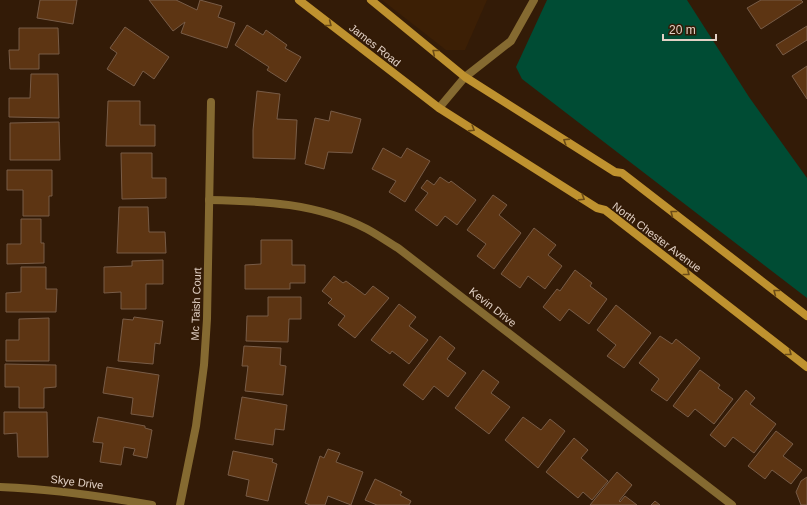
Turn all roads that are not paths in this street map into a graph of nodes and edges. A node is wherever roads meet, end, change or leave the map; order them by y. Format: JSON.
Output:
{"nodes":[{"id":1,"x":299,"y":0,"type":"edge"},
{"id":2,"x":371,"y":0,"type":"edge"},
{"id":3,"x":534,"y":0,"type":"edge"},
{"id":4,"x":465,"y":77,"type":"junction"},
{"id":5,"x":210,"y":102,"type":"dead end"},
{"id":6,"x":439,"y":108,"type":"junction"},
{"id":7,"x":209,"y":200,"type":"junction"},
{"id":8,"x":807,"y":316,"type":"edge"},
{"id":9,"x":807,"y":367,"type":"edge"},
{"id":10,"x":0,"y":487,"type":"edge"},
{"id":11,"x":152,"y":505,"type":"edge"},
{"id":12,"x":180,"y":505,"type":"edge"},
{"id":13,"x":732,"y":505,"type":"edge"}],
"edges":[{"from":1,"to":6,"type":"main road","name":"James Road","one_way":true},
{"from":4,"to":2,"type":"main road","one_way":true},
{"from":3,"to":4,"type":"street"},
{"from":4,"to":6,"type":"street"},
{"from":8,"to":4,"type":"main road","one_way":true},
{"from":5,"to":7,"type":"street","name":"Mc Taish Court"},
{"from":6,"to":9,"type":"main road","name":"North Chester Avenue","one_way":true},
{"from":7,"to":12,"type":"street","name":"Mc Taish Court"},
{"from":7,"to":13,"type":"street","name":"Kevin Drive"},
{"from":10,"to":11,"type":"street","name":"Skye Drive"}]}
